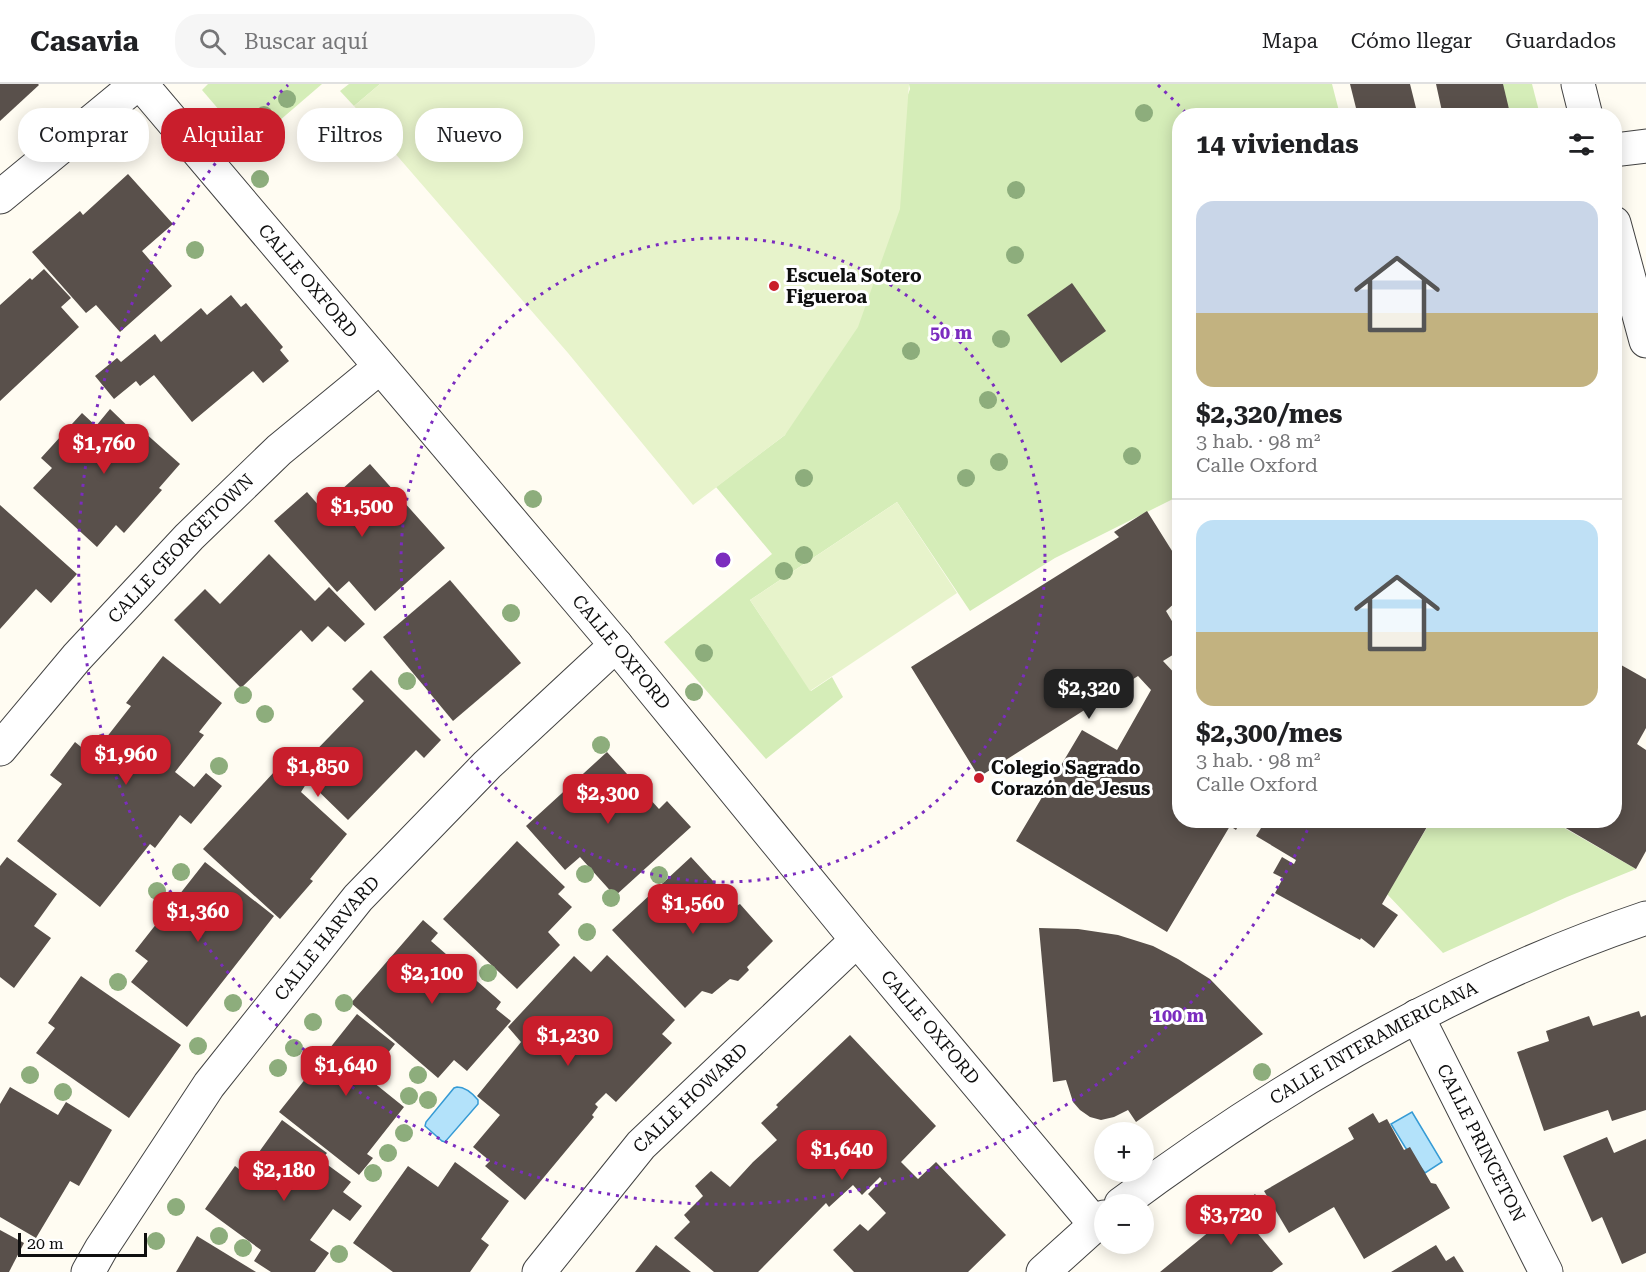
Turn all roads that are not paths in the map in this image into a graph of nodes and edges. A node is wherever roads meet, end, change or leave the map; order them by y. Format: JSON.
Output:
{"nodes":[{"id":1,"x":139,"y":84,"type":"edge"},
{"id":2,"x":1578,"y":84,"type":"edge"},
{"id":3,"x":1584,"y":108,"type":"edge"},
{"id":4,"x":1646,"y":146,"type":"edge"},
{"id":5,"x":1622,"y":149,"type":"edge"},
{"id":6,"x":0,"y":197,"type":"edge"},
{"id":7,"x":1622,"y":252,"type":"edge"},
{"id":8,"x":1646,"y":340,"type":"edge"},
{"id":9,"x":380,"y":367,"type":"junction"},
{"id":10,"x":616,"y":645,"type":"junction"},
{"id":11,"x":0,"y":749,"type":"edge"},
{"id":12,"x":1646,"y":918,"type":"edge"},
{"id":13,"x":857,"y":940,"type":"junction"},
{"id":14,"x":1417,"y":1016,"type":"junction"},
{"id":15,"x":1135,"y":1194,"type":"edge"},
{"id":16,"x":1094,"y":1215,"type":"edge"},
{"id":17,"x":1094,"y":1226,"type":"edge"},
{"id":18,"x":88,"y":1272,"type":"edge"},
{"id":19,"x":539,"y":1272,"type":"edge"},
{"id":20,"x":1043,"y":1272,"type":"edge"},
{"id":21,"x":1546,"y":1272,"type":"edge"}],
"edges":[{"from":1,"to":6,"type":"street"},
{"from":1,"to":9,"type":"street","name":"CALLE OXFORD"},
{"from":2,"to":3,"type":"street"},
{"from":4,"to":5,"type":"street"},
{"from":7,"to":8,"type":"street"},
{"from":9,"to":10,"type":"street","name":"CALLE OXFORD"},
{"from":9,"to":11,"type":"street","name":"CALLE GEORGETOWN"},
{"from":10,"to":13,"type":"street","name":"CALLE OXFORD"},
{"from":10,"to":18,"type":"street","name":"CALLE HARVARD"},
{"from":12,"to":14,"type":"street","name":"CALLE INTERAMERICANA"},
{"from":13,"to":16,"type":"street","name":"CALLE OXFORD"},
{"from":13,"to":19,"type":"street","name":"CALLE HOWARD"},
{"from":14,"to":15,"type":"street","name":"CALLE INTERAMERICANA"},
{"from":14,"to":21,"type":"street","name":"CALLE PRINCETON"},
{"from":17,"to":20,"type":"street"}]}
